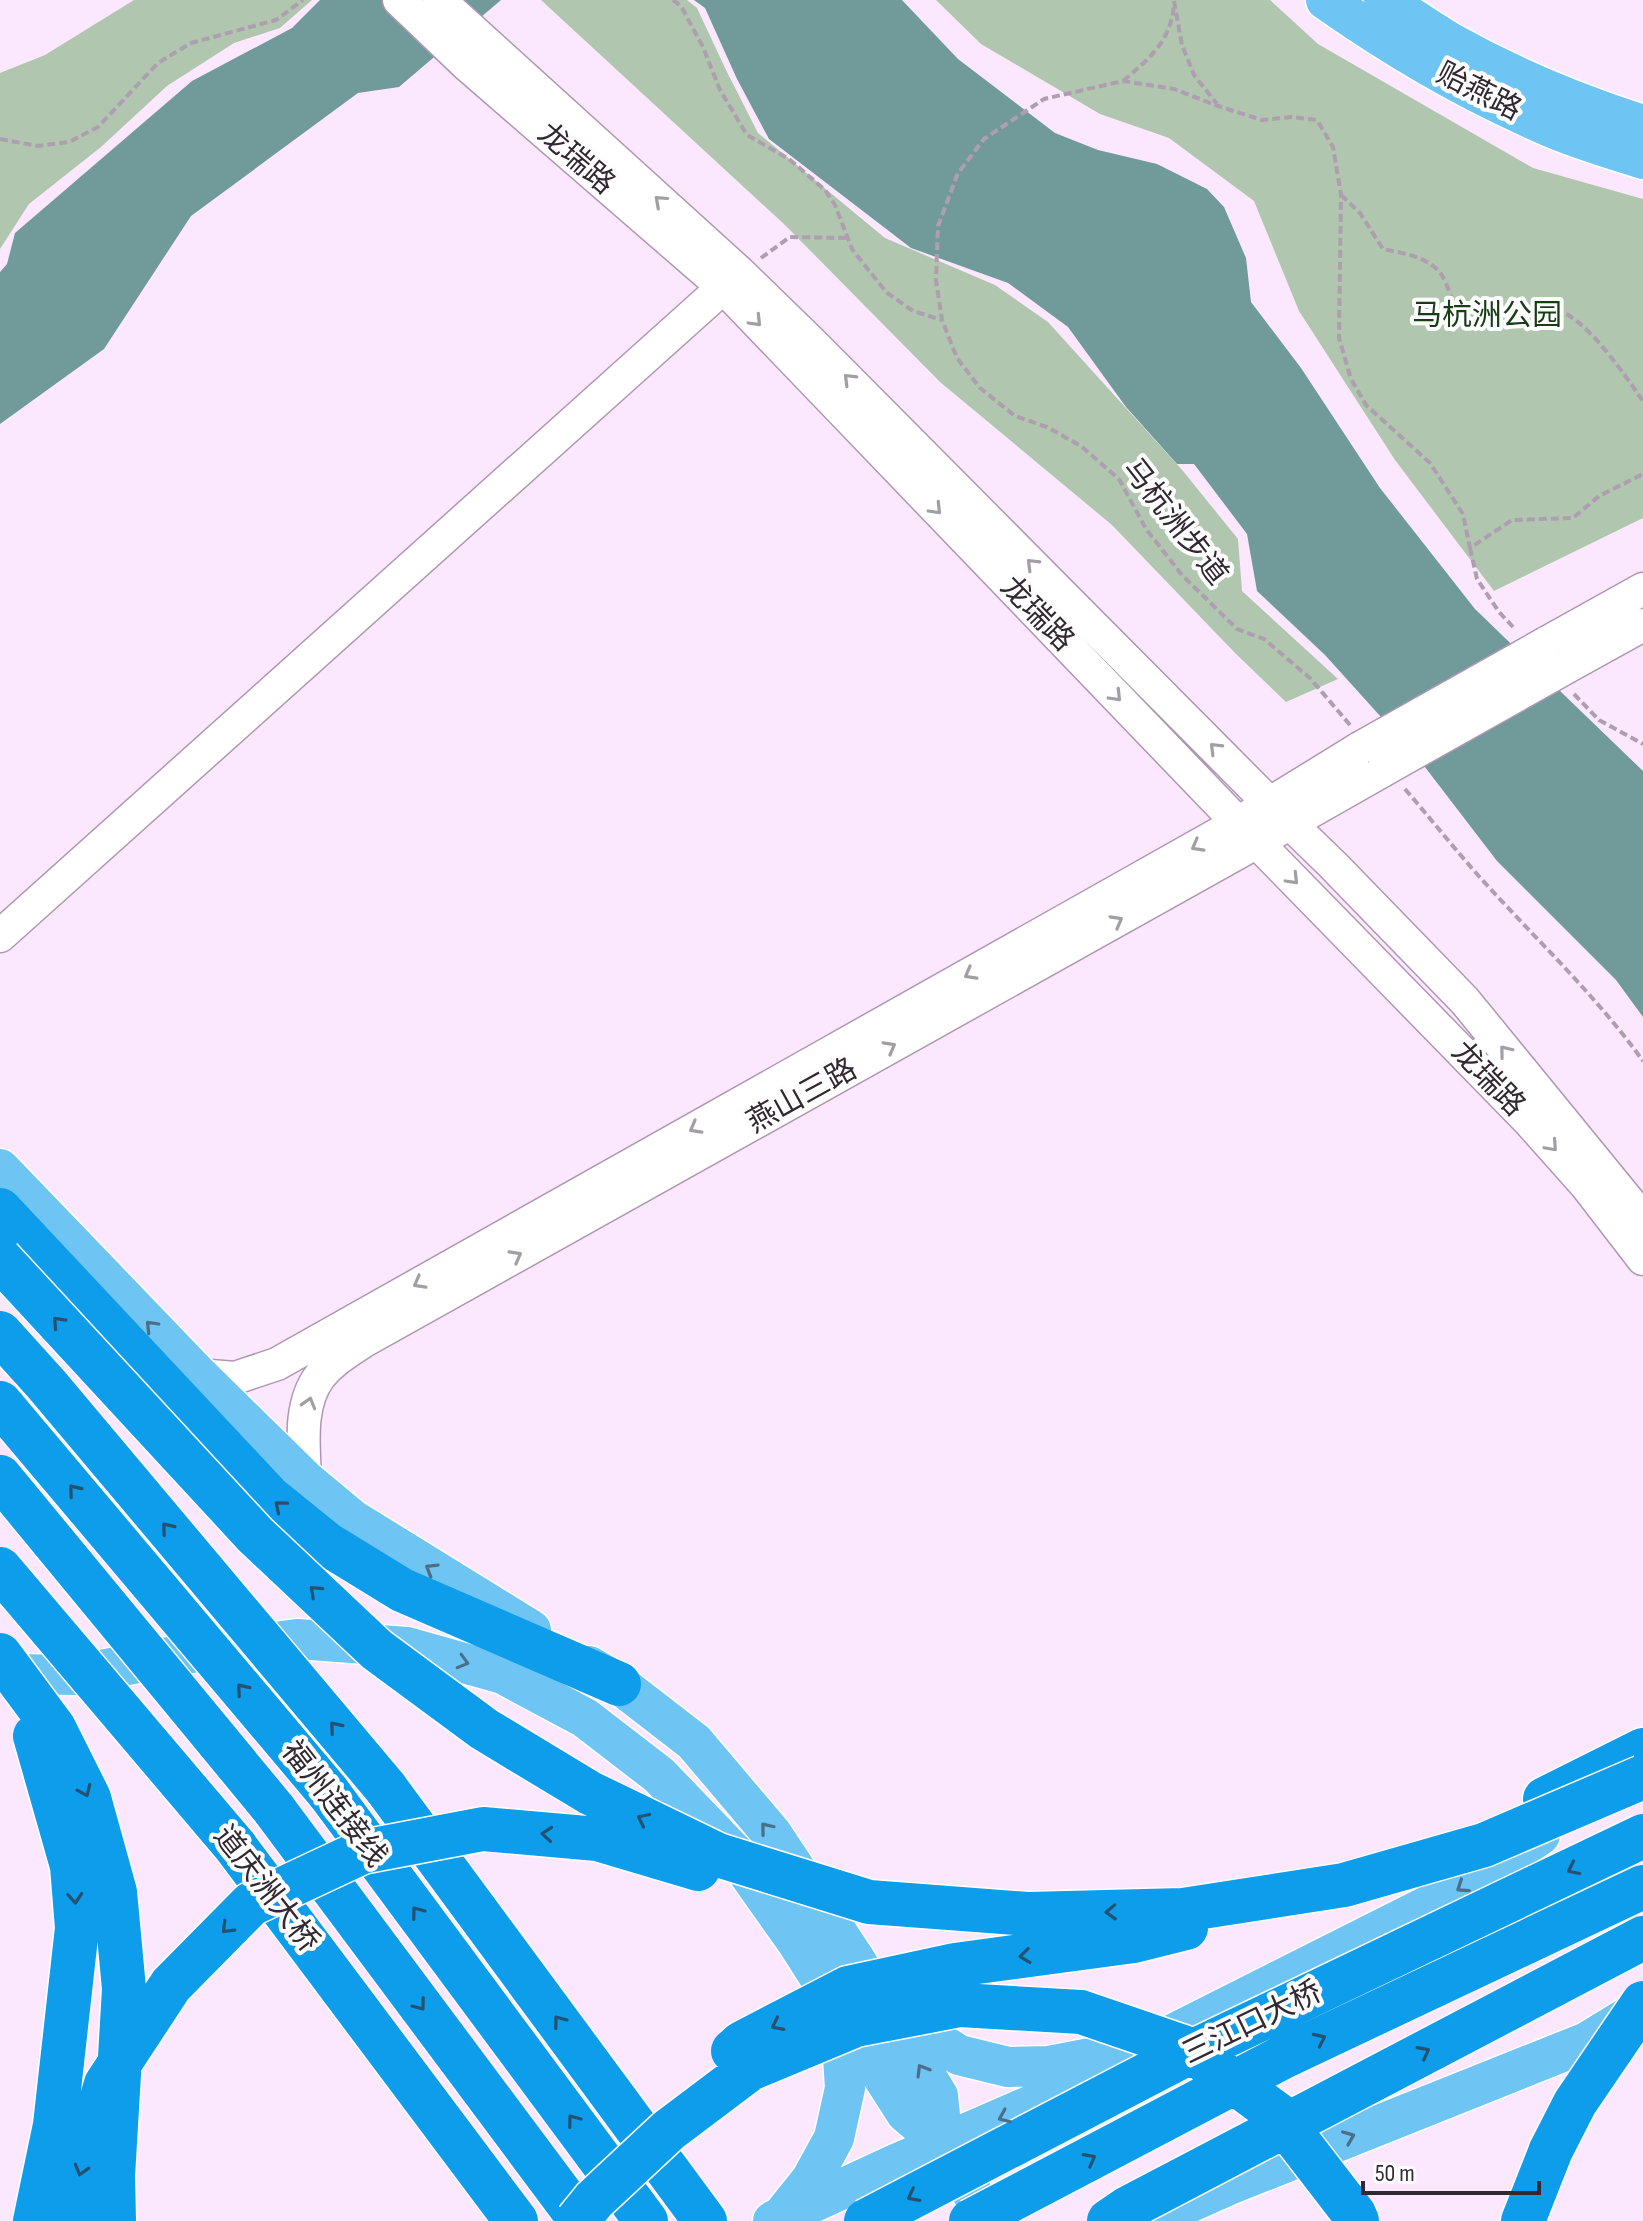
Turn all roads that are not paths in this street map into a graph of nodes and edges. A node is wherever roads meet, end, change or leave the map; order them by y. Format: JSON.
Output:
{"nodes":[{"id":1,"x":399,"y":0,"type":"edge"},
{"id":2,"x":439,"y":0,"type":"edge"},
{"id":3,"x":1326,"y":0,"type":"edge"},
{"id":4,"x":1384,"y":0,"type":"edge"},
{"id":5,"x":477,"y":55,"type":"junction"},
{"id":6,"x":1643,"y":125,"type":"edge"},
{"id":7,"x":1643,"y":159,"type":"edge"},
{"id":8,"x":731,"y":280,"type":"junction"},
{"id":9,"x":1643,"y":589,"type":"edge"},
{"id":10,"x":1643,"y":625,"type":"edge"},
{"id":11,"x":1280,"y":814,"type":"junction"},
{"id":12,"x":1248,"y":833,"type":"junction"},
{"id":13,"x":0,"y":936,"type":"edge"},
{"id":14,"x":0,"y":1169,"type":"edge"},
{"id":15,"x":0,"y":1210,"type":"edge"},
{"id":16,"x":1643,"y":1219,"type":"edge"},
{"id":17,"x":0,"y":1259,"type":"edge"},
{"id":18,"x":1643,"y":1259,"type":"edge"},
{"id":19,"x":0,"y":1333,"type":"edge"},
{"id":20,"x":198,"y":1375,"type":"junction"},
{"id":21,"x":0,"y":1403,"type":"edge"},
{"id":22,"x":0,"y":1477,"type":"edge"},
{"id":23,"x":305,"y":1480,"type":"junction"},
{"id":24,"x":0,"y":1569,"type":"edge"},
{"id":25,"x":0,"y":1655,"type":"edge"},
{"id":26,"x":0,"y":1666,"type":"edge"},
{"id":27,"x":619,"y":1684,"type":"junction"},
{"id":28,"x":1643,"y":1750,"type":"edge"},
{"id":29,"x":1643,"y":1766,"type":"edge"},
{"id":30,"x":1643,"y":1777,"type":"edge"},
{"id":31,"x":1643,"y":1836,"type":"edge"},
{"id":32,"x":1643,"y":1887,"type":"edge"},
{"id":33,"x":869,"y":1902,"type":"junction"},
{"id":34,"x":1643,"y":1938,"type":"edge"},
{"id":35,"x":814,"y":1945,"type":"junction"},
{"id":36,"x":854,"y":1958,"type":"junction"},
{"id":37,"x":1643,"y":2006,"type":"edge"},
{"id":38,"x":1206,"y":2017,"type":"junction"},
{"id":39,"x":943,"y":2144,"type":"junction"},
{"id":40,"x":1229,"y":2185,"type":"junction"},
{"id":41,"x":607,"y":2214,"type":"edge"},
{"id":42,"x":779,"y":2220,"type":"edge"},
{"id":43,"x":35,"y":2221,"type":"edge"},
{"id":44,"x":73,"y":2221,"type":"edge"},
{"id":45,"x":114,"y":2221,"type":"edge"},
{"id":46,"x":516,"y":2221,"type":"edge"},
{"id":47,"x":705,"y":2221,"type":"edge"},
{"id":48,"x":866,"y":2221,"type":"edge"},
{"id":49,"x":971,"y":2221,"type":"edge"},
{"id":50,"x":989,"y":2221,"type":"edge"},
{"id":51,"x":1109,"y":2221,"type":"edge"},
{"id":52,"x":1148,"y":2221,"type":"edge"},
{"id":53,"x":1183,"y":2221,"type":"edge"},
{"id":54,"x":1357,"y":2221,"type":"edge"},
{"id":55,"x":1523,"y":2221,"type":"edge"}],
"edges":[{"from":1,"to":5,"type":"street","name":"龙瑞路"},
{"from":2,"to":5,"type":"street","name":"龙瑞路"},
{"from":3,"to":7,"type":"main road","name":"贻燕路"},
{"from":4,"to":6,"type":"main road","name":"贻燕路"},
{"from":5,"to":8,"type":"street","name":"龙瑞路"},
{"from":11,"to":8,"type":"street","name":"龙瑞路","one_way":true},
{"from":8,"to":12,"type":"street","name":"龙瑞路","one_way":true},
{"from":8,"to":13,"type":"street"},
{"from":9,"to":11,"type":"street","name":"燕山三路","bridge":true},
{"from":10,"to":11,"type":"street","name":"燕山三路","bridge":true},
{"from":11,"to":12,"type":"street","name":"燕山三路"},
{"from":16,"to":11,"type":"street","name":"龙瑞路","one_way":true},
{"from":12,"to":18,"type":"street","name":"龙瑞路","one_way":true},
{"from":12,"to":20,"type":"street","name":"燕山三路","one_way":true},
{"from":23,"to":12,"type":"street","name":"燕山三路","one_way":true},
{"from":20,"to":14,"type":"main road","one_way":true},
{"from":27,"to":15,"type":"highway","one_way":true},
{"from":33,"to":17,"type":"highway","one_way":true,"bridge":true},
{"from":47,"to":19,"type":"highway","one_way":true,"bridge":true},
{"from":20,"to":23,"type":"main road"},
{"from":41,"to":21,"type":"highway","name":"福州连接线","one_way":true,"bridge":true},
{"from":22,"to":41,"type":"highway","name":"福州连接线","one_way":true,"bridge":true},
{"from":27,"to":23,"type":"main road","one_way":true},
{"from":24,"to":46,"type":"highway","name":"道庆洲大桥","bridge":true},
{"from":25,"to":45,"type":"highway","one_way":true,"bridge":true},
{"from":26,"to":35,"type":"main road","one_way":true},
{"from":26,"to":43,"type":"highway","one_way":true,"bridge":true},
{"from":35,"to":27,"type":"main road","one_way":true},
{"from":28,"to":41,"type":"highway","one_way":true,"bridge":true},
{"from":29,"to":38,"type":"main road","one_way":true},
{"from":30,"to":33,"type":"highway","one_way":true,"bridge":true},
{"from":31,"to":48,"type":"highway","name":"三江口大桥","one_way":true,"bridge":true},
{"from":49,"to":32,"type":"highway","name":"三江口大桥","one_way":true,"bridge":true},
{"from":33,"to":44,"type":"highway","one_way":true,"bridge":true},
{"from":51,"to":34,"type":"highway","one_way":true,"bridge":true},
{"from":35,"to":36,"type":"main road"},
{"from":35,"to":39,"type":"main road"},
{"from":35,"to":42,"type":"main road"},
{"from":36,"to":38,"type":"main road"},
{"from":39,"to":36,"type":"main road","one_way":true},
{"from":40,"to":37,"type":"main road","one_way":true},
{"from":37,"to":55,"type":"highway","bridge":true},
{"from":38,"to":39,"type":"main road","one_way":true},
{"from":39,"to":42,"type":"main road"},
{"from":39,"to":50,"type":"main road"},
{"from":40,"to":52,"type":"main road"},
{"from":40,"to":53,"type":"main road"},
{"from":41,"to":54,"type":"highway","bridge":true}]}
